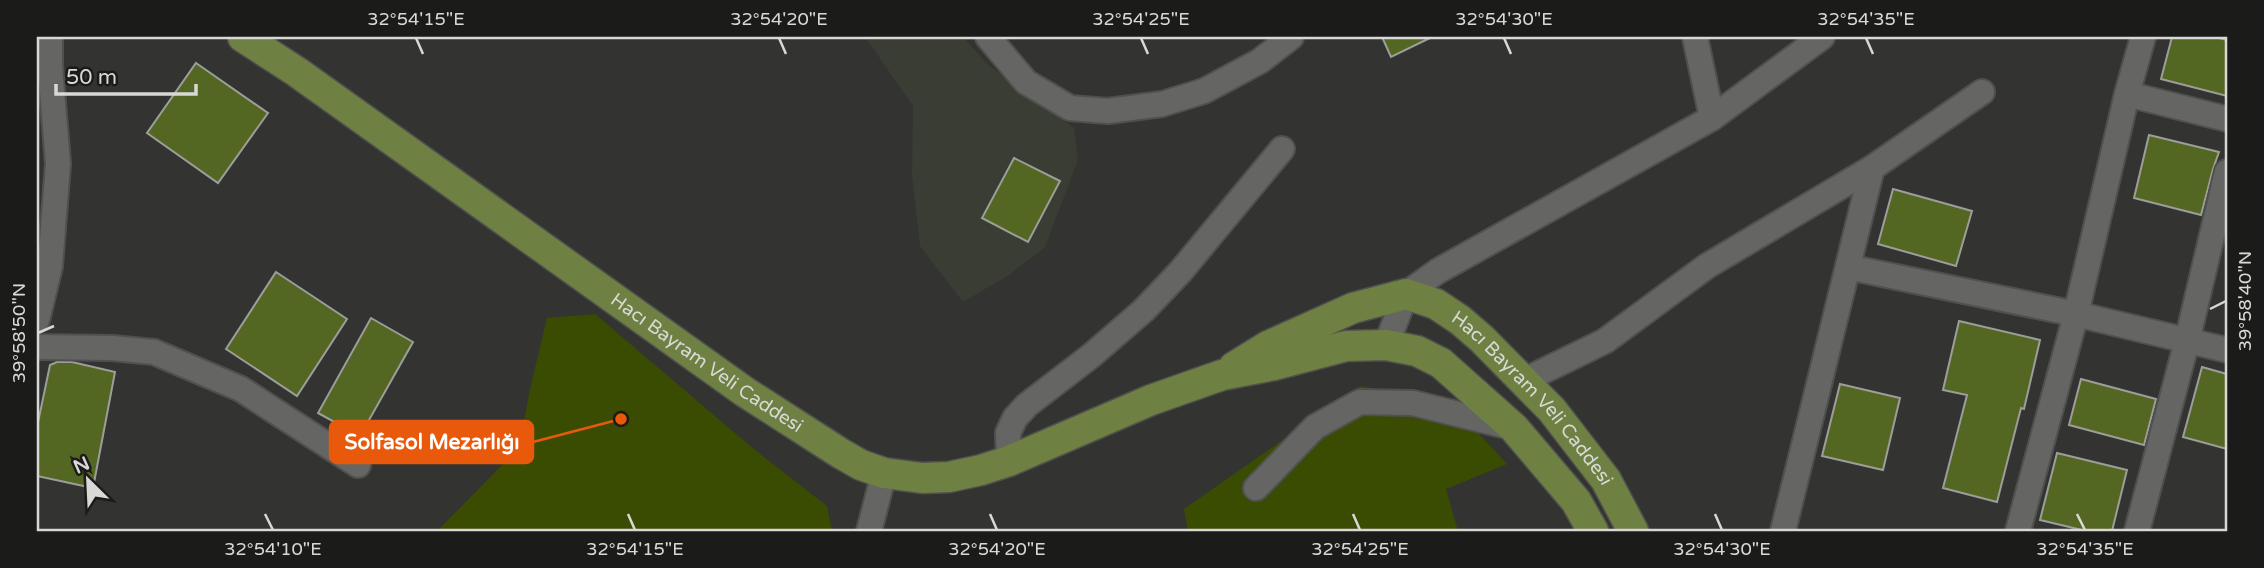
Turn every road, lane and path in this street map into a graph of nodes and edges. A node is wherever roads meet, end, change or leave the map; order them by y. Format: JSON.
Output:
{"nodes":[{"id":1,"x":50,"y":37,"type":"edge"},
{"id":2,"x":243,"y":37,"type":"edge"},
{"id":3,"x":988,"y":37,"type":"edge"},
{"id":4,"x":1291,"y":37,"type":"edge"},
{"id":5,"x":1695,"y":37,"type":"edge"},
{"id":6,"x":1822,"y":37,"type":"edge"},
{"id":7,"x":2143,"y":37,"type":"edge"},
{"id":8,"x":1982,"y":92,"type":"dead end"},
{"id":9,"x":2127,"y":94,"type":"junction"},
{"id":10,"x":1712,"y":118,"type":"junction"},
{"id":11,"x":45,"y":119,"type":"edge"},
{"id":12,"x":2227,"y":119,"type":"edge"},
{"id":13,"x":1282,"y":149,"type":"dead end"},
{"id":14,"x":1872,"y":168,"type":"junction"},
{"id":15,"x":2227,"y":172,"type":"edge"},
{"id":16,"x":1848,"y":267,"type":"junction"},
{"id":17,"x":1406,"y":294,"type":"junction"},
{"id":18,"x":2076,"y":314,"type":"junction"},
{"id":19,"x":37,"y":320,"type":"edge"},
{"id":20,"x":2187,"y":341,"type":"junction"},
{"id":21,"x":1386,"y":345,"type":"junction"},
{"id":22,"x":37,"y":347,"type":"edge"},
{"id":23,"x":2227,"y":350,"type":"edge"},
{"id":24,"x":1222,"y":374,"type":"junction"},
{"id":25,"x":1523,"y":381,"type":"junction"},
{"id":26,"x":1514,"y":428,"type":"junction"},
{"id":27,"x":1009,"y":461,"type":"junction"},
{"id":28,"x":358,"y":466,"type":"dead end"},
{"id":29,"x":884,"y":473,"type":"junction"},
{"id":30,"x":1256,"y":488,"type":"dead end"},
{"id":31,"x":869,"y":531,"type":"edge"},
{"id":32,"x":1593,"y":531,"type":"edge"},
{"id":33,"x":1633,"y":531,"type":"edge"},
{"id":34,"x":1783,"y":531,"type":"edge"},
{"id":35,"x":2018,"y":531,"type":"edge"},
{"id":36,"x":2137,"y":531,"type":"edge"}],
"edges":[{"from":1,"to":11,"type":"street"},
{"from":2,"to":29,"type":"main road","name":"Hacı Bayram Veli Caddesi"},
{"from":3,"to":4,"type":"street"},
{"from":5,"to":10,"type":"street"},
{"from":6,"to":10,"type":"street"},
{"from":7,"to":9,"type":"street"},
{"from":8,"to":14,"type":"street"},
{"from":9,"to":12,"type":"street"},
{"from":9,"to":18,"type":"street"},
{"from":10,"to":17,"type":"street"},
{"from":11,"to":19,"type":"street"},
{"from":13,"to":27,"type":"street"},
{"from":14,"to":16,"type":"street"},
{"from":14,"to":25,"type":"street"},
{"from":15,"to":20,"type":"street"},
{"from":16,"to":18,"type":"street"},
{"from":16,"to":34,"type":"street"},
{"from":17,"to":21,"type":"street"},
{"from":17,"to":24,"type":"main road"},
{"from":17,"to":25,"type":"main road","name":"Hacı Bayram Veli Caddesi"},
{"from":18,"to":20,"type":"street"},
{"from":18,"to":35,"type":"street"},
{"from":20,"to":23,"type":"street"},
{"from":20,"to":36,"type":"street"},
{"from":21,"to":24,"type":"main road"},
{"from":21,"to":26,"type":"main road"},
{"from":22,"to":28,"type":"street"},
{"from":24,"to":27,"type":"main road","name":"Hacı Bayram Veli Caddesi"},
{"from":25,"to":33,"type":"main road","name":"Hacı Bayram Veli Caddesi"},
{"from":26,"to":30,"type":"street"},
{"from":26,"to":32,"type":"main road"},
{"from":27,"to":29,"type":"main road","name":"Hacı Bayram Veli Caddesi"},
{"from":29,"to":31,"type":"street"}]}
